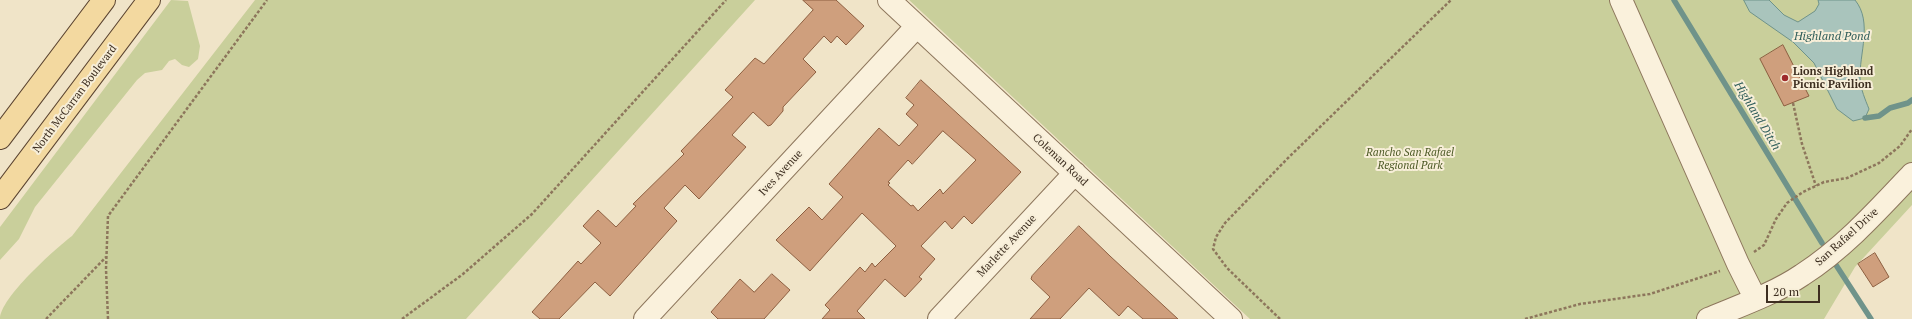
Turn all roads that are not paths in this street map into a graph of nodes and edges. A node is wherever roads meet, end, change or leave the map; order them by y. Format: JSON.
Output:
{"nodes":[{"id":1,"x":104,"y":0,"type":"edge"},
{"id":2,"x":149,"y":0,"type":"edge"},
{"id":3,"x":889,"y":0,"type":"edge"},
{"id":4,"x":1621,"y":0,"type":"edge"},
{"id":5,"x":917,"y":26,"type":"junction"},
{"id":6,"x":0,"y":138,"type":"edge"},
{"id":7,"x":1075,"y":174,"type":"junction"},
{"id":8,"x":1912,"y":174,"type":"edge"},
{"id":9,"x":0,"y":198,"type":"edge"},
{"id":10,"x":1756,"y":298,"type":"junction"},
{"id":11,"x":645,"y":319,"type":"edge"},
{"id":12,"x":939,"y":319,"type":"edge"},
{"id":13,"x":1230,"y":319,"type":"edge"},
{"id":14,"x":1708,"y":319,"type":"edge"}],
"edges":[{"from":1,"to":6,"type":"main road"},
{"from":2,"to":9,"type":"main road","name":"North McCarran Boulevard"},
{"from":3,"to":5,"type":"street","name":"Coleman Road"},
{"from":4,"to":10,"type":"street"},
{"from":5,"to":7,"type":"street","name":"Coleman Road"},
{"from":5,"to":11,"type":"street","name":"Ives Avenue"},
{"from":7,"to":12,"type":"street","name":"Marlette Avenue"},
{"from":7,"to":13,"type":"street","name":"Coleman Road"},
{"from":8,"to":10,"type":"street","name":"San Rafael Drive"},
{"from":10,"to":14,"type":"street","name":"San Rafael Drive"}]}
